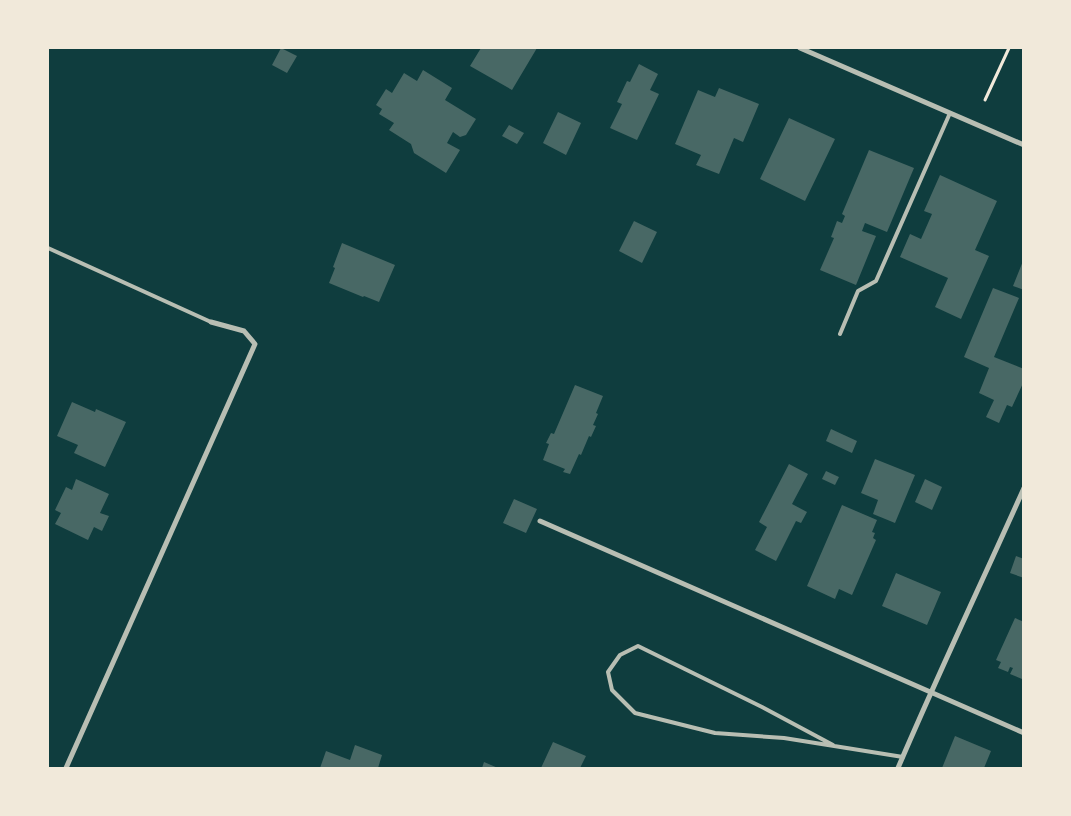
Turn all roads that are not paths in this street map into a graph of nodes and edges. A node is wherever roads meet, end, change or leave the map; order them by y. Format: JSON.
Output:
{"nodes":[{"id":1,"x":800,"y":48,"type":"edge"},
{"id":2,"x":950,"y":113,"type":"junction"},
{"id":3,"x":1024,"y":145,"type":"edge"},
{"id":4,"x":48,"y":248,"type":"edge"},
{"id":5,"x":211,"y":322,"type":"joint"},
{"id":6,"x":840,"y":334,"type":"dead end"},
{"id":7,"x":1024,"y":488,"type":"edge"},
{"id":8,"x":540,"y":521,"type":"dead end"},
{"id":9,"x":930,"y":692,"type":"junction"},
{"id":10,"x":1024,"y":733,"type":"edge"},
{"id":11,"x":833,"y":746,"type":"junction"},
{"id":12,"x":903,"y":757,"type":"junction"},
{"id":13,"x":66,"y":768,"type":"edge"},
{"id":14,"x":898,"y":768,"type":"edge"}],
"edges":[{"from":1,"to":2,"type":"street"},
{"from":2,"to":3,"type":"street"},
{"from":2,"to":6,"type":"lane"},
{"from":4,"to":5,"type":"lane"},
{"from":5,"to":13,"type":"street"},
{"from":7,"to":9,"type":"street"},
{"from":8,"to":9,"type":"street"},
{"from":9,"to":10,"type":"street"},
{"from":9,"to":12,"type":"street"},
{"from":11,"to":11,"type":"lane"},
{"from":11,"to":12,"type":"lane"},
{"from":12,"to":14,"type":"street"}]}
